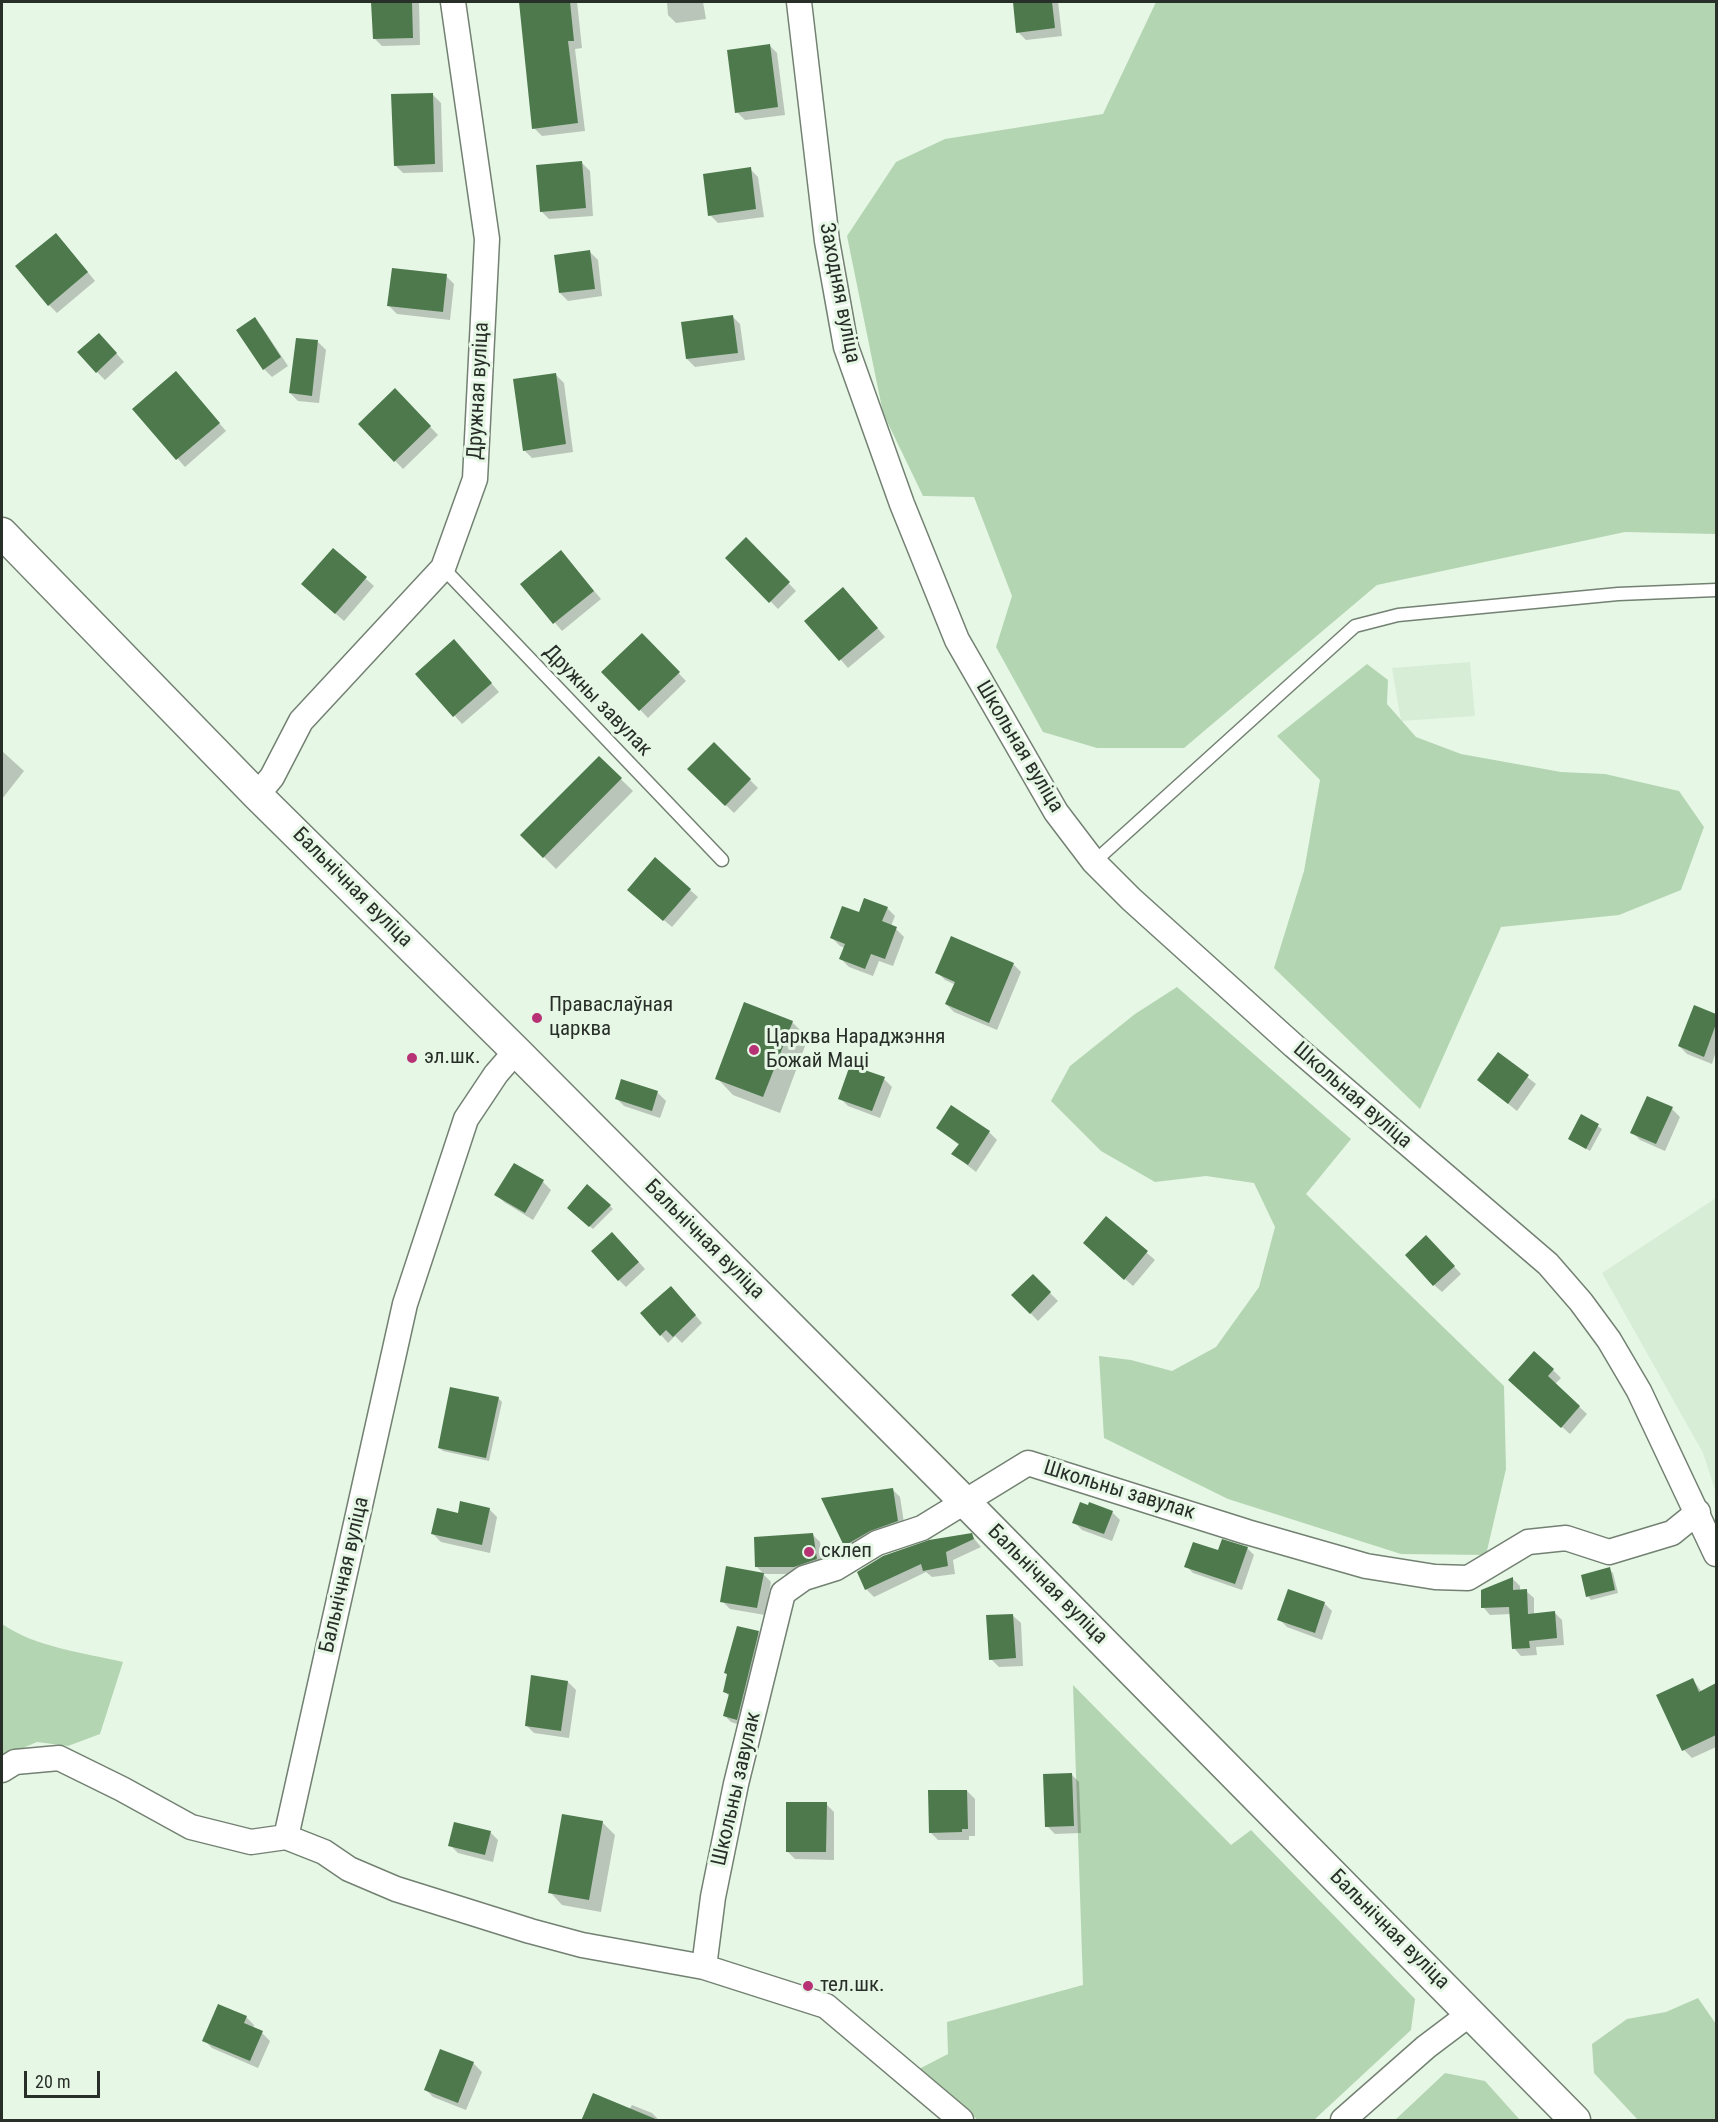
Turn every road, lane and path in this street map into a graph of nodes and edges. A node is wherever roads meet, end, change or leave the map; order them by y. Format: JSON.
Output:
{"nodes":[{"id":1,"x":453,"y":2,"type":"edge"},
{"id":2,"x":799,"y":2,"type":"edge"},
{"id":3,"x":12,"y":543,"type":"edge"},
{"id":4,"x":443,"y":568,"type":"junction"},
{"id":5,"x":1716,"y":590,"type":"edge"},
{"id":6,"x":960,"y":646,"type":"joint"},
{"id":7,"x":257,"y":795,"type":"junction"},
{"id":8,"x":722,"y":860,"type":"dead end"},
{"id":9,"x":1094,"y":862,"type":"junction"},
{"id":10,"x":516,"y":1051,"type":"junction"},
{"id":11,"x":965,"y":1502,"type":"junction"},
{"id":12,"x":1698,"y":1512,"type":"junction"},
{"id":13,"x":1716,"y":1554,"type":"edge"},
{"id":14,"x":2,"y":1770,"type":"edge"},
{"id":15,"x":286,"y":1837,"type":"junction"},
{"id":16,"x":704,"y":1967,"type":"junction"},
{"id":17,"x":1471,"y":2013,"type":"junction"},
{"id":18,"x":961,"y":2121,"type":"edge"},
{"id":19,"x":1343,"y":2121,"type":"edge"},
{"id":20,"x":1575,"y":2121,"type":"edge"}],
"edges":[{"from":1,"to":4,"type":"street","name":"Дружная вуліца"},
{"from":2,"to":6,"type":"street","name":"Заходняя вуліца"},
{"from":3,"to":7,"type":"street","name":"Бальнічная вуліца"},
{"from":4,"to":7,"type":"street","name":"Дружная вуліца"},
{"from":4,"to":8,"type":"lane","name":"Дружны завулак"},
{"from":5,"to":9,"type":"lane"},
{"from":6,"to":9,"type":"street","name":"Школьная вуліца"},
{"from":7,"to":10,"type":"street","name":"Бальнічная вуліца"},
{"from":9,"to":12,"type":"street","name":"Школьная вуліца"},
{"from":10,"to":11,"type":"street","name":"Бальнічная вуліца"},
{"from":10,"to":15,"type":"street","name":"Бальнічная вуліца"},
{"from":11,"to":12,"type":"street","name":"Школьны завулак"},
{"from":11,"to":16,"type":"street","name":"Школьны завулак"},
{"from":11,"to":17,"type":"street","name":"Бальнічная вуліца"},
{"from":12,"to":13,"type":"street","name":"Школьная вуліца"},
{"from":14,"to":15,"type":"street"},
{"from":15,"to":16,"type":"street"},
{"from":16,"to":18,"type":"street"},
{"from":17,"to":19,"type":"street"},
{"from":17,"to":20,"type":"street","name":"Бальнічная вуліца"}]}
